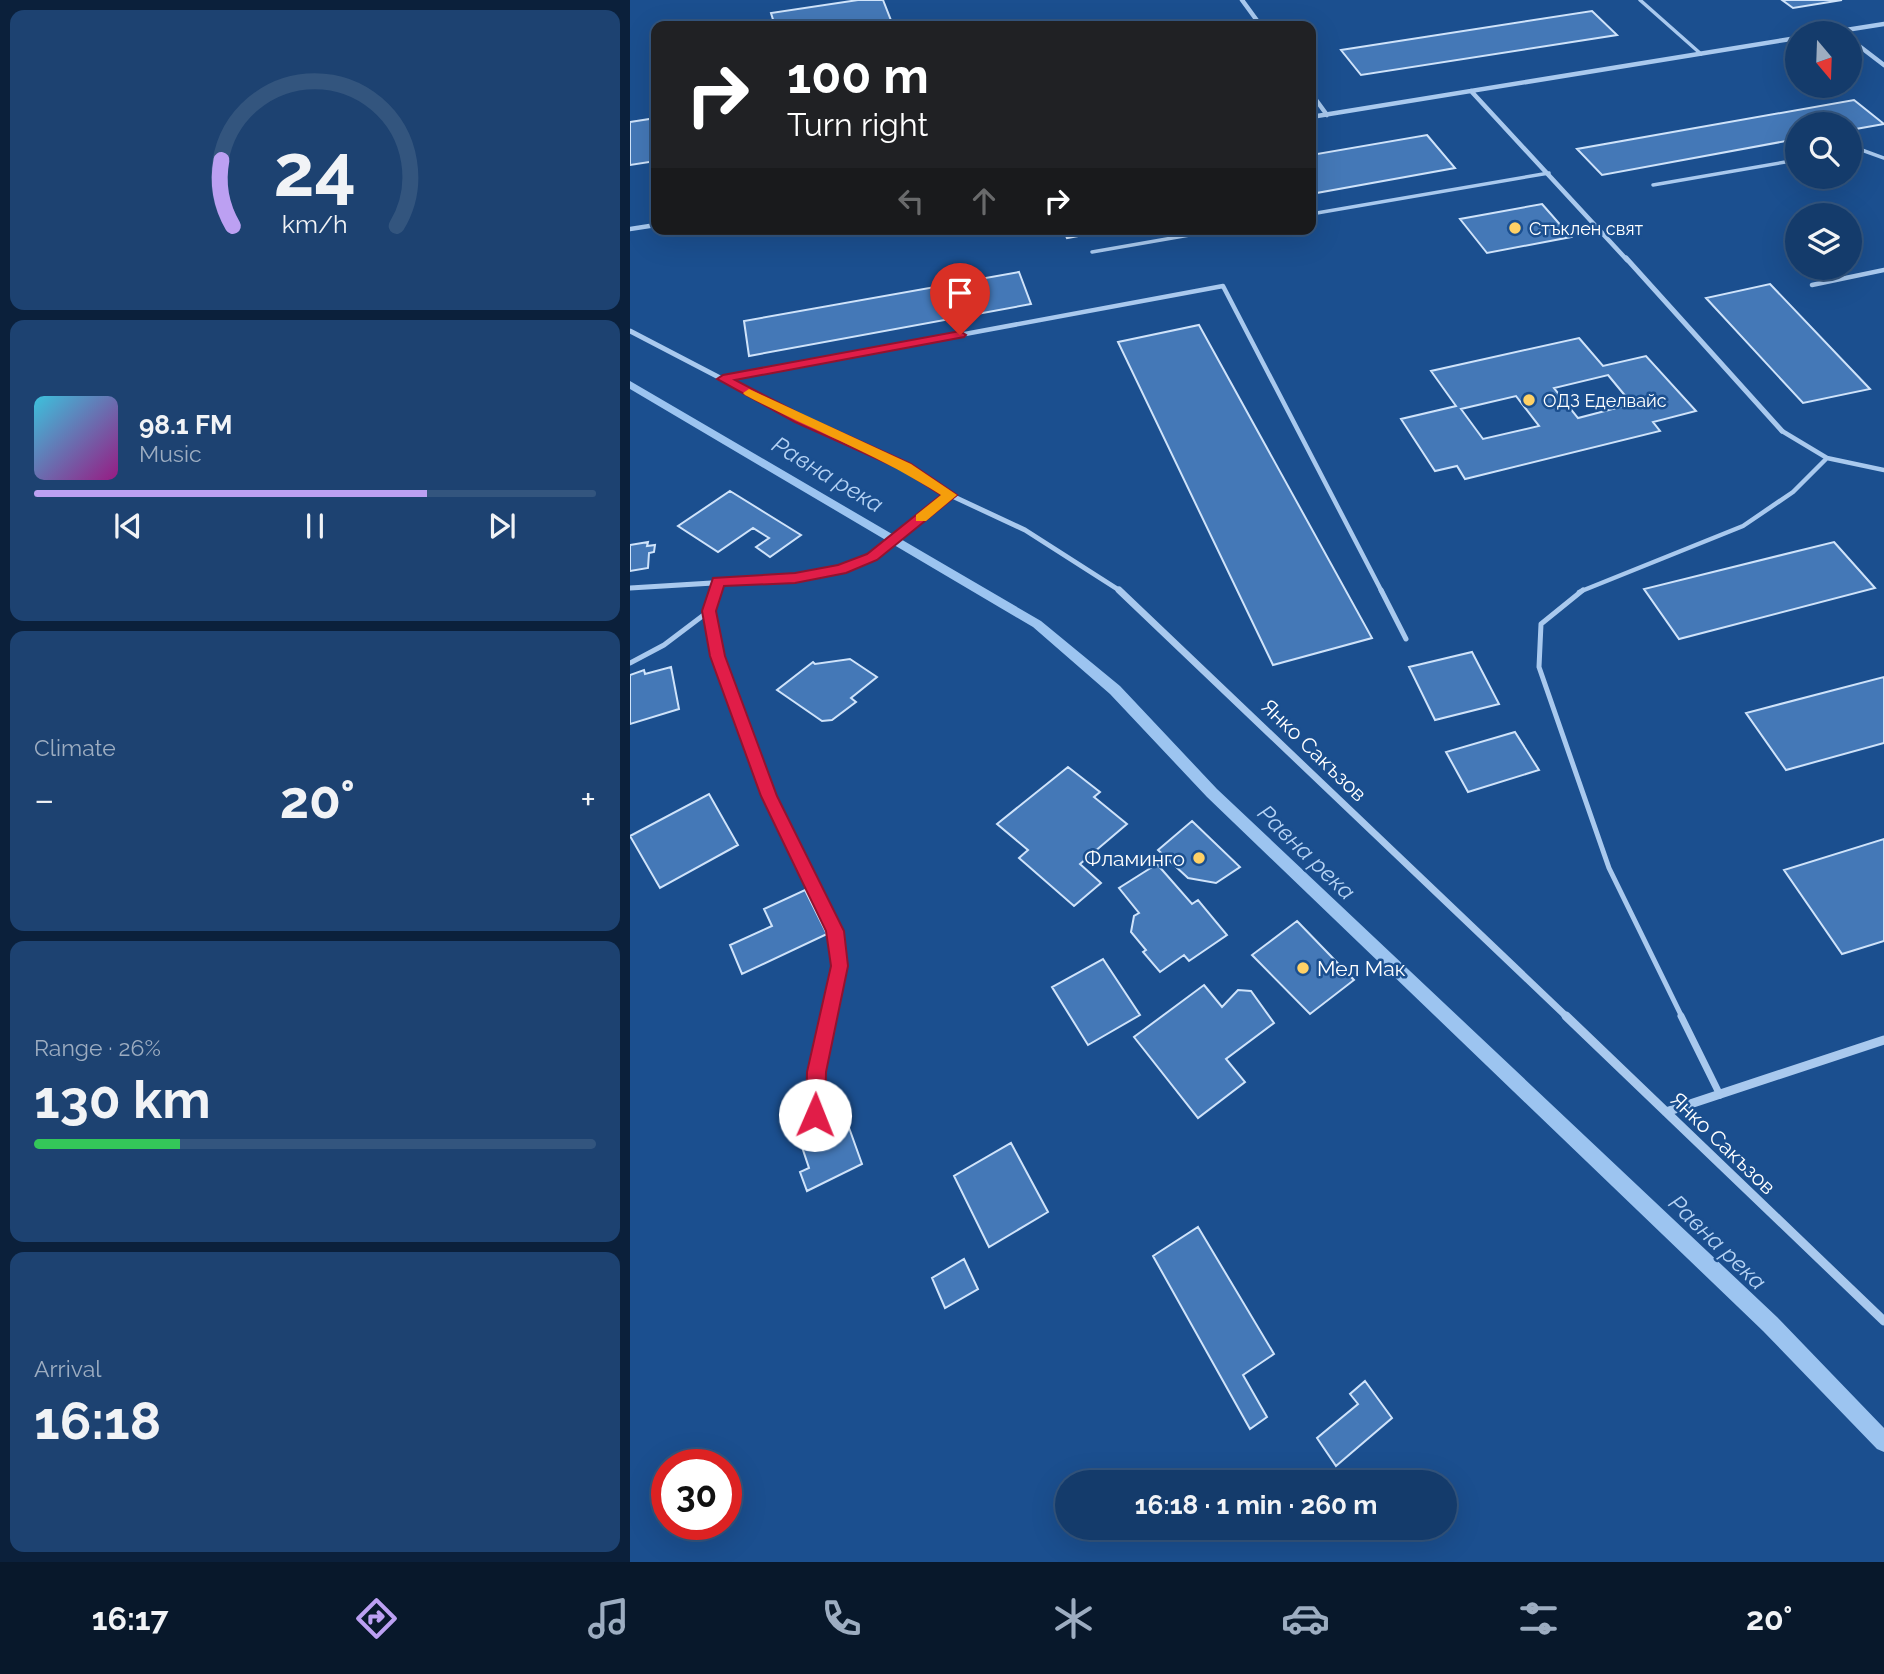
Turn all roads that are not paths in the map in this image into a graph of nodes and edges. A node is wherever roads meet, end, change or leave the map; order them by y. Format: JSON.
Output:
{"nodes":[{"id":1,"x":1242,"y":0,"type":"edge"},
{"id":2,"x":1640,"y":0,"type":"edge"},
{"id":3,"x":1257,"y":21,"type":"edge"},
{"id":4,"x":1884,"y":24,"type":"edge"},
{"id":5,"x":1862,"y":28,"type":"edge"},
{"id":6,"x":1785,"y":40,"type":"edge"},
{"id":7,"x":1862,"y":48,"type":"edge"},
{"id":8,"x":1701,"y":54,"type":"junction"},
{"id":9,"x":1884,"y":65,"type":"edge"},
{"id":10,"x":1471,"y":91,"type":"junction"},
{"id":11,"x":1316,"y":100,"type":"edge"},
{"id":12,"x":1327,"y":115,"type":"junction"},
{"id":13,"x":1316,"y":116,"type":"edge"},
{"id":14,"x":1862,"y":152,"type":"edge"},
{"id":15,"x":1884,"y":158,"type":"edge"},
{"id":16,"x":1785,"y":162,"type":"edge"},
{"id":17,"x":1549,"y":173,"type":"junction"},
{"id":18,"x":1653,"y":185,"type":"dead end"},
{"id":19,"x":1316,"y":213,"type":"edge"},
{"id":20,"x":651,"y":226,"type":"edge"},
{"id":21,"x":630,"y":229,"type":"edge"},
{"id":22,"x":1190,"y":235,"type":"edge"},
{"id":23,"x":1093,"y":252,"type":"dead end"},
{"id":24,"x":1884,"y":270,"type":"edge"},
{"id":25,"x":1812,"y":285,"type":"dead end"},
{"id":26,"x":630,"y":331,"type":"edge"},
{"id":27,"x":723,"y":379,"type":"junction"},
{"id":28,"x":1782,"y":431,"type":"joint"},
{"id":29,"x":1827,"y":458,"type":"junction"},
{"id":30,"x":1884,"y":470,"type":"edge"},
{"id":31,"x":950,"y":495,"type":"junction"},
{"id":32,"x":718,"y":581,"type":"junction"},
{"id":33,"x":630,"y":588,"type":"edge"},
{"id":34,"x":709,"y":611,"type":"junction"},
{"id":35,"x":1406,"y":639,"type":"dead end"},
{"id":36,"x":630,"y":663,"type":"edge"},
{"id":37,"x":1884,"y":1040,"type":"edge"},
{"id":38,"x":1720,"y":1095,"type":"junction"},
{"id":39,"x":1666,"y":1112,"type":"junction"},
{"id":40,"x":815,"y":1115,"type":"dead end"},
{"id":41,"x":1884,"y":1321,"type":"edge"}],
"edges":[{"from":1,"to":3,"type":"street"},
{"from":2,"to":8,"type":"lane"},
{"from":4,"to":5,"type":"street"},
{"from":6,"to":8,"type":"street"},
{"from":7,"to":9,"type":"street"},
{"from":8,"to":10,"type":"street"},
{"from":10,"to":12,"type":"street"},
{"from":10,"to":17,"type":"street"},
{"from":11,"to":12,"type":"street"},
{"from":12,"to":13,"type":"street"},
{"from":14,"to":15,"type":"lane"},
{"from":16,"to":18,"type":"lane"},
{"from":17,"to":19,"type":"lane"},
{"from":17,"to":28,"type":"street"},
{"from":20,"to":21,"type":"street"},
{"from":22,"to":23,"type":"lane"},
{"from":24,"to":25,"type":"lane"},
{"from":26,"to":27,"type":"street","name":"Янко Сакъзов"},
{"from":27,"to":31,"type":"street","name":"Янко Сакъзов"},
{"from":27,"to":35,"type":"lane"},
{"from":28,"to":29,"type":"lane"},
{"from":29,"to":30,"type":"lane"},
{"from":29,"to":38,"type":"lane"},
{"from":31,"to":32,"type":"street"},
{"from":31,"to":39,"type":"street","name":"Янко Сакъзов"},
{"from":32,"to":33,"type":"street"},
{"from":32,"to":34,"type":"street"},
{"from":34,"to":36,"type":"lane"},
{"from":34,"to":40,"type":"street"},
{"from":37,"to":38,"type":"street"},
{"from":38,"to":39,"type":"street"},
{"from":39,"to":41,"type":"street","name":"Янко Сакъзов"}]}
